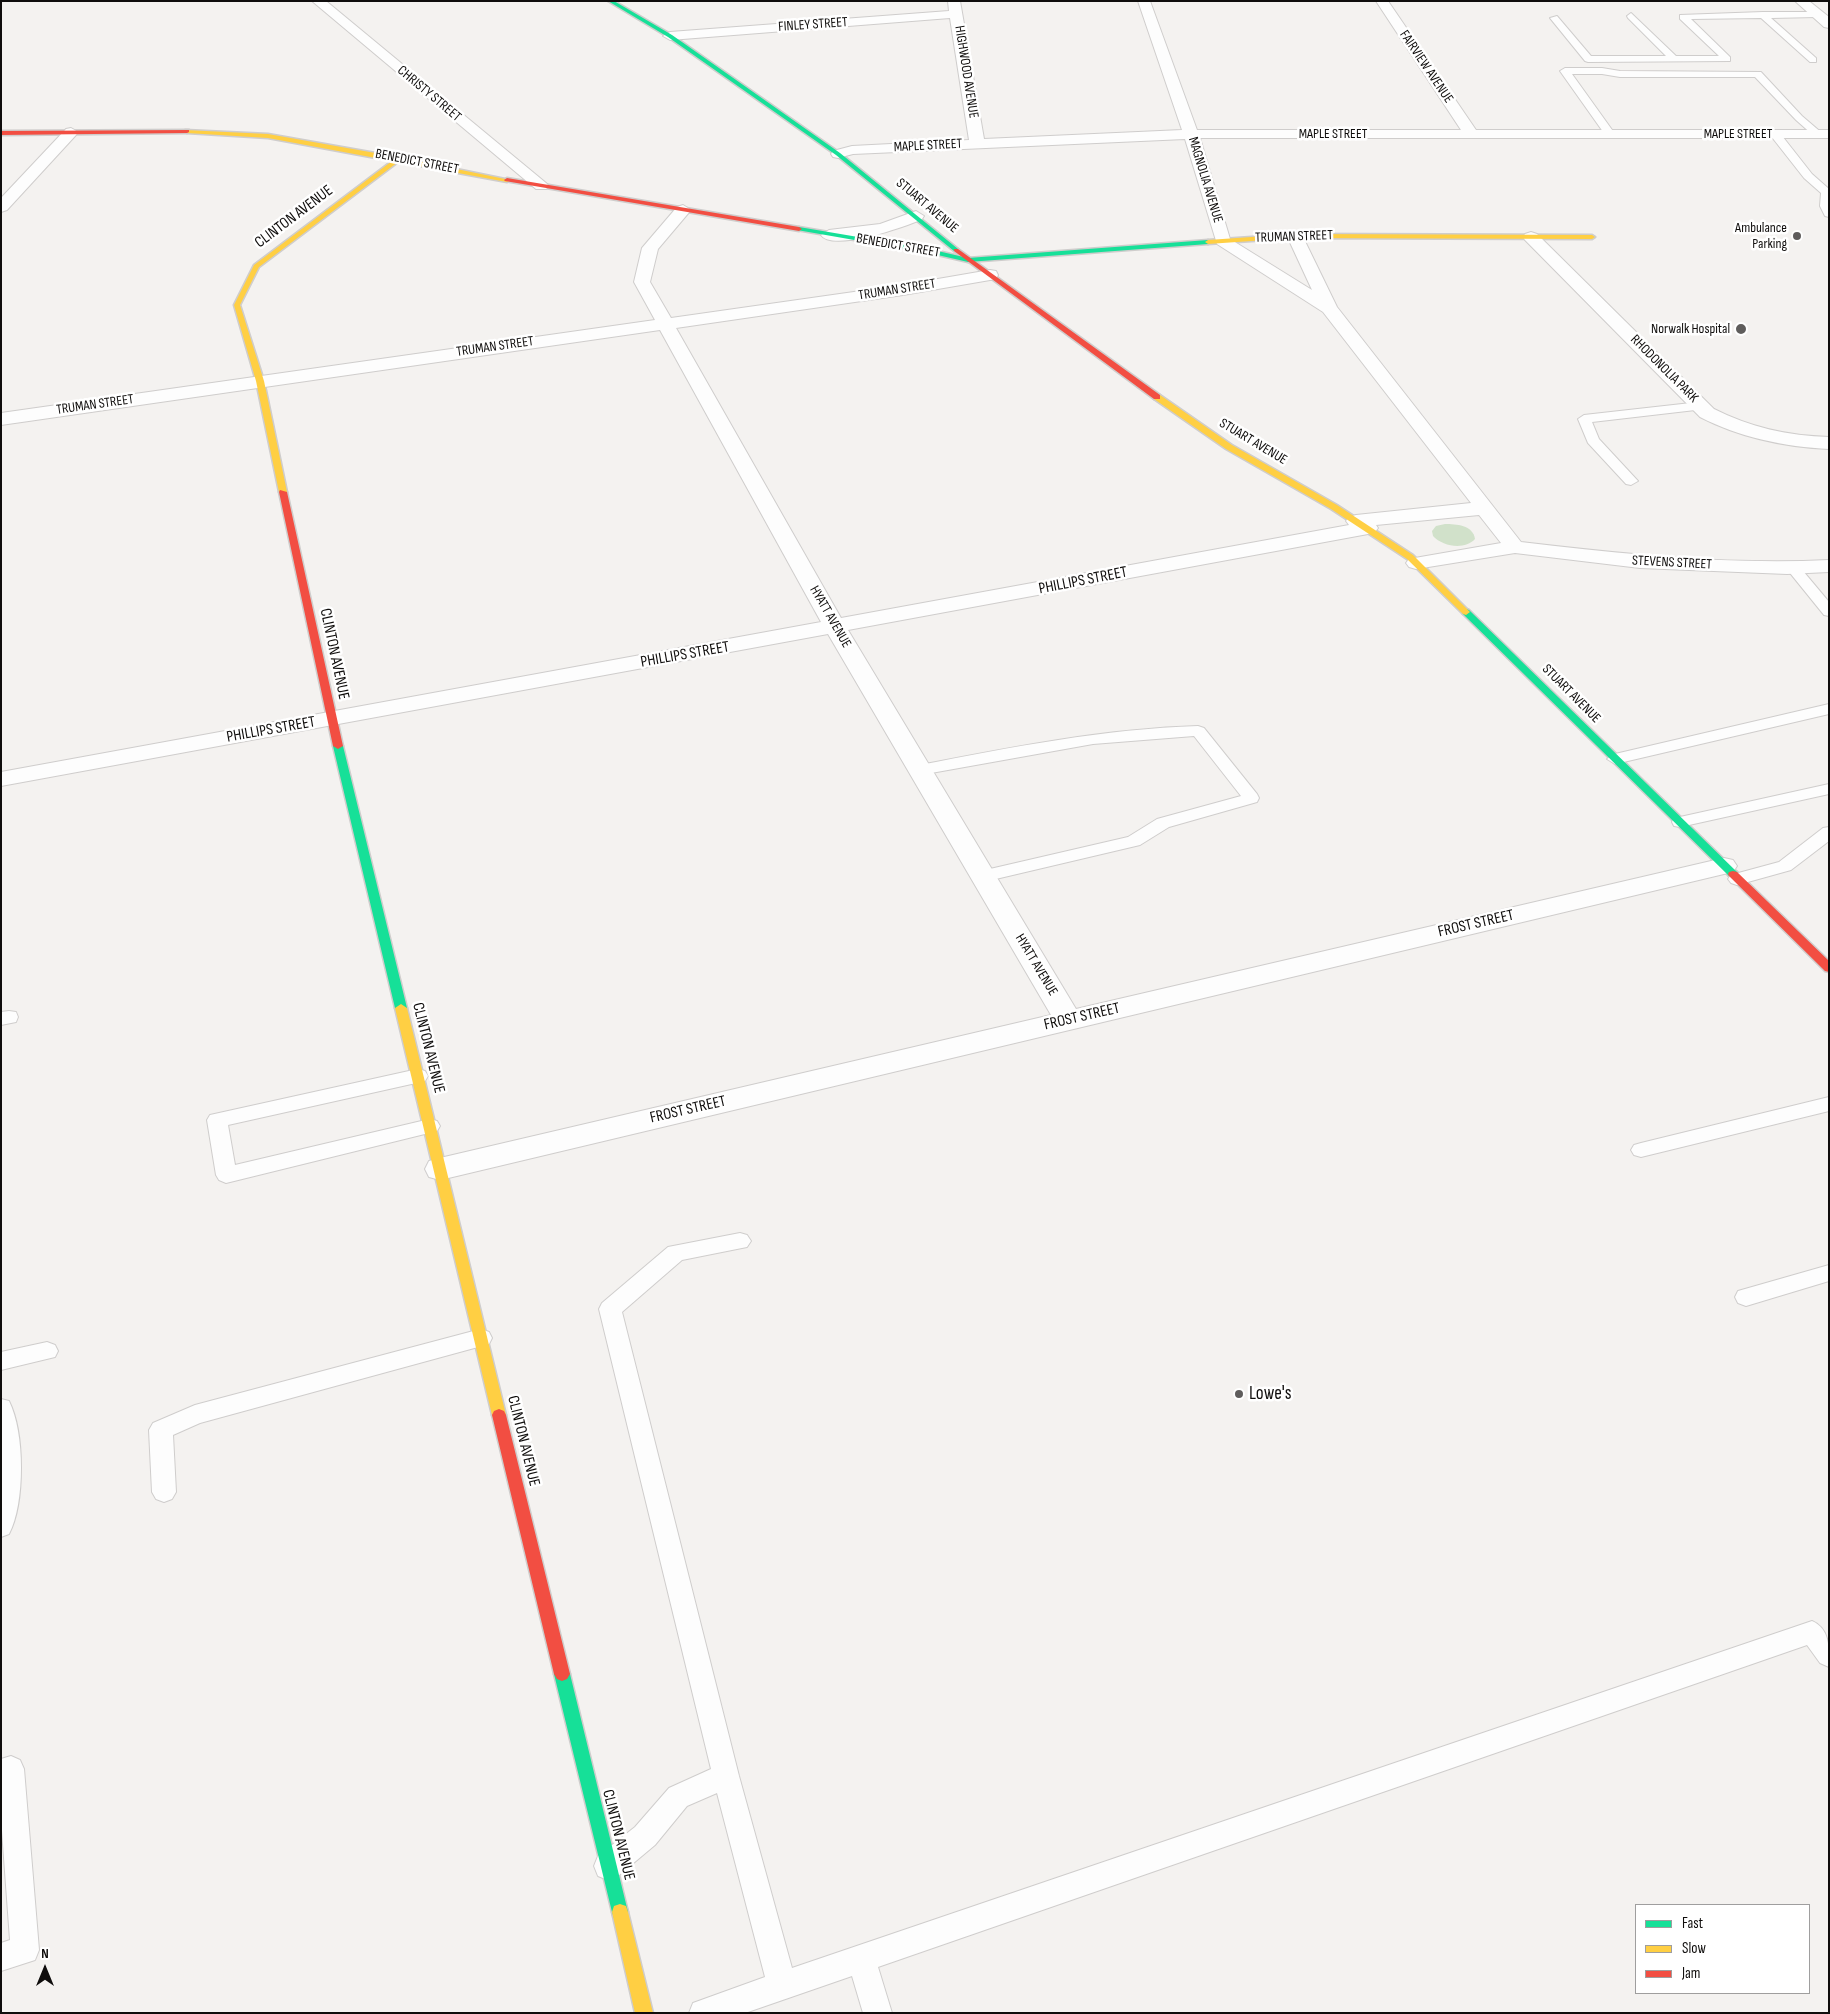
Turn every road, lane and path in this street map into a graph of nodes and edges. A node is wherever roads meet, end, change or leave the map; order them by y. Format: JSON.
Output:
{"nodes":[{"id":1,"x":318,"y":1,"type":"edge"},
{"id":2,"x":610,"y":1,"type":"edge"},
{"id":3,"x":1144,"y":1,"type":"edge"},
{"id":4,"x":1382,"y":1,"type":"edge"},
{"id":5,"x":1801,"y":1,"type":"edge"},
{"id":6,"x":955,"y":8,"type":"edge"},
{"id":7,"x":1817,"y":14,"type":"junction"},
{"id":8,"x":1763,"y":15,"type":"junction"},
{"id":9,"x":1631,"y":16,"type":"dead end"},
{"id":10,"x":1554,"y":18,"type":"dead end"},
{"id":11,"x":1829,"y":24,"type":"edge"},
{"id":12,"x":670,"y":36,"type":"junction"},
{"id":13,"x":1674,"y":59,"type":"junction"},
{"id":14,"x":1813,"y":60,"type":"dead end"},
{"id":15,"x":71,"y":132,"type":"junction"},
{"id":16,"x":1,"y":133,"type":"edge"},
{"id":17,"x":1471,"y":133,"type":"junction"},
{"id":18,"x":1191,"y":134,"type":"junction"},
{"id":19,"x":1610,"y":134,"type":"junction"},
{"id":20,"x":1775,"y":134,"type":"junction"},
{"id":21,"x":1823,"y":134,"type":"edge"},
{"id":22,"x":977,"y":143,"type":"junction"},
{"id":23,"x":838,"y":154,"type":"junction"},
{"id":24,"x":398,"y":159,"type":"junction"},
{"id":25,"x":541,"y":186,"type":"junction"},
{"id":26,"x":1,"y":207,"type":"edge"},
{"id":27,"x":683,"y":210,"type":"junction"},
{"id":28,"x":1829,"y":214,"type":"edge"},
{"id":29,"x":916,"y":216,"type":"junction"},
{"id":30,"x":829,"y":235,"type":"junction"},
{"id":31,"x":1295,"y":236,"type":"junction"},
{"id":32,"x":1531,"y":236,"type":"junction"},
{"id":33,"x":1592,"y":237,"type":"dead end"},
{"id":34,"x":1223,"y":240,"type":"junction"},
{"id":35,"x":968,"y":260,"type":"junction"},
{"id":36,"x":990,"y":275,"type":"junction"},
{"id":37,"x":1329,"y":308,"type":"junction"},
{"id":38,"x":664,"y":323,"type":"junction"},
{"id":39,"x":260,"y":381,"type":"junction"},
{"id":40,"x":1700,"y":406,"type":"junction"},
{"id":41,"x":1,"y":418,"type":"edge"},
{"id":42,"x":1829,"y":443,"type":"edge"},
{"id":43,"x":1631,"y":481,"type":"dead end"},
{"id":44,"x":1485,"y":508,"type":"junction"},
{"id":45,"x":1362,"y":525,"type":"junction"},
{"id":46,"x":1515,"y":546,"type":"junction"},
{"id":47,"x":1416,"y":563,"type":"junction"},
{"id":48,"x":1829,"y":566,"type":"edge"},
{"id":49,"x":1793,"y":568,"type":"junction"},
{"id":50,"x":1829,"y":612,"type":"edge"},
{"id":51,"x":835,"y":627,"type":"junction"},
{"id":52,"x":1829,"y":709,"type":"edge"},
{"id":53,"x":331,"y":719,"type":"junction"},
{"id":54,"x":1615,"y":759,"type":"junction"},
{"id":55,"x":920,"y":770,"type":"junction"},
{"id":56,"x":1,"y":779,"type":"edge"},
{"id":57,"x":1829,"y":789,"type":"edge"},
{"id":58,"x":1680,"y":822,"type":"junction"},
{"id":59,"x":1829,"y":832,"type":"edge"},
{"id":60,"x":1731,"y":872,"type":"junction"},
{"id":61,"x":983,"y":876,"type":"junction"},
{"id":62,"x":1829,"y":968,"type":"edge"},
{"id":63,"x":1068,"y":1020,"type":"junction"},
{"id":64,"x":418,"y":1076,"type":"junction"},
{"id":65,"x":1829,"y":1104,"type":"edge"},
{"id":66,"x":430,"y":1126,"type":"junction"},
{"id":67,"x":1641,"y":1150,"type":"dead end"},
{"id":68,"x":440,"y":1169,"type":"junction"},
{"id":69,"x":740,"y":1241,"type":"dead end"},
{"id":70,"x":1829,"y":1273,"type":"edge"},
{"id":71,"x":1746,"y":1297,"type":"dead end"},
{"id":72,"x":481,"y":1338,"type":"junction"},
{"id":73,"x":46,"y":1351,"type":"dead end"},
{"id":74,"x":1,"y":1361,"type":"edge"},
{"id":75,"x":1,"y":1408,"type":"edge"},
{"id":76,"x":164,"y":1492,"type":"dead end"},
{"id":77,"x":1,"y":1527,"type":"edge"},
{"id":78,"x":1829,"y":1655,"type":"edge"},
{"id":79,"x":1,"y":1772,"type":"edge"},
{"id":80,"x":726,"y":1776,"type":"junction"},
{"id":81,"x":608,"y":1866,"type":"junction"},
{"id":82,"x":1,"y":1957,"type":"edge"},
{"id":83,"x":861,"y":1959,"type":"junction"},
{"id":84,"x":782,"y":1986,"type":"junction"},
{"id":85,"x":644,"y":2013,"type":"edge"},
{"id":86,"x":703,"y":2013,"type":"edge"},
{"id":87,"x":878,"y":2013,"type":"edge"}],
"edges":[{"from":1,"to":25,"type":"street","name":"CHRISTY STREET"},
{"from":2,"to":12,"type":"street","name":"STUART AVENUE"},
{"from":3,"to":18,"type":"street","name":"MAGNOLIA AVENUE"},
{"from":4,"to":17,"type":"street","name":"FAIRVIEW AVENUE"},
{"from":5,"to":7,"type":"street"},
{"from":6,"to":12,"type":"street","name":"FINLEY STREET"},
{"from":6,"to":22,"type":"street","name":"HIGHWOOD AVENUE"},
{"from":7,"to":8,"type":"lane"},
{"from":7,"to":11,"type":"street"},
{"from":8,"to":13,"type":"lane"},
{"from":8,"to":14,"type":"lane"},
{"from":9,"to":13,"type":"lane"},
{"from":10,"to":13,"type":"lane"},
{"from":12,"to":23,"type":"street","name":"STUART AVENUE"},
{"from":15,"to":16,"type":"street","name":"BENEDICT STREET"},
{"from":15,"to":24,"type":"street","name":"BENEDICT STREET"},
{"from":15,"to":26,"type":"street"},
{"from":17,"to":18,"type":"street","name":"MAPLE STREET"},
{"from":17,"to":19,"type":"street","name":"MAPLE STREET"},
{"from":18,"to":22,"type":"street","name":"MAPLE STREET"},
{"from":18,"to":34,"type":"street","name":"MAGNOLIA AVENUE"},
{"from":19,"to":20,"type":"street","name":"MAPLE STREET"},
{"from":19,"to":21,"type":"lane"},
{"from":20,"to":21,"type":"street","name":"MAPLE STREET"},
{"from":20,"to":28,"type":"lane"},
{"from":22,"to":23,"type":"street","name":"MAPLE STREET"},
{"from":23,"to":29,"type":"street","name":"STUART AVENUE"},
{"from":24,"to":25,"type":"street","name":"BENEDICT STREET"},
{"from":24,"to":39,"type":"street","name":"CLINTON AVENUE"},
{"from":25,"to":27,"type":"street","name":"BENEDICT STREET"},
{"from":27,"to":30,"type":"street","name":"BENEDICT STREET"},
{"from":27,"to":38,"type":"street","name":"HYATT AVENUE"},
{"from":29,"to":30,"type":"street","name":"BENEDICT STREET"},
{"from":29,"to":35,"type":"street","name":"STUART AVENUE"},
{"from":30,"to":35,"type":"street","name":"BENEDICT STREET"},
{"from":31,"to":32,"type":"street","name":"TRUMAN STREET"},
{"from":31,"to":34,"type":"street","name":"TRUMAN STREET"},
{"from":31,"to":37,"type":"street","name":"MAGNOLIA AVENUE"},
{"from":32,"to":33,"type":"street","name":"TRUMAN STREET"},
{"from":32,"to":40,"type":"street","name":"RHODONOLIA PARK"},
{"from":34,"to":35,"type":"street","name":"TRUMAN STREET"},
{"from":34,"to":37,"type":"street","name":"MAGNOLIA AVENUE"},
{"from":35,"to":36,"type":"street","name":"STUART AVENUE"},
{"from":36,"to":38,"type":"street","name":"TRUMAN STREET"},
{"from":36,"to":45,"type":"street","name":"STUART AVENUE"},
{"from":37,"to":44,"type":"street","name":"MAGNOLIA AVENUE"},
{"from":38,"to":39,"type":"street","name":"TRUMAN STREET"},
{"from":38,"to":51,"type":"street","name":"HYATT AVENUE"},
{"from":39,"to":41,"type":"street","name":"TRUMAN STREET"},
{"from":39,"to":53,"type":"street","name":"CLINTON AVENUE"},
{"from":40,"to":42,"type":"street","name":"RHODONOLIA PARK"},
{"from":40,"to":43,"type":"lane"},
{"from":44,"to":45,"type":"street"},
{"from":44,"to":46,"type":"street"},
{"from":45,"to":47,"type":"street","name":"STUART AVENUE"},
{"from":45,"to":51,"type":"street","name":"PHILLIPS STREET"},
{"from":46,"to":47,"type":"street","name":"STEVENS STREET"},
{"from":46,"to":49,"type":"street","name":"STEVENS STREET"},
{"from":47,"to":54,"type":"street","name":"STUART AVENUE"},
{"from":48,"to":49,"type":"street","name":"STEVENS STREET"},
{"from":49,"to":50,"type":"lane"},
{"from":51,"to":53,"type":"street","name":"PHILLIPS STREET"},
{"from":51,"to":55,"type":"street","name":"HYATT AVENUE"},
{"from":52,"to":54,"type":"lane"},
{"from":53,"to":56,"type":"street","name":"PHILLIPS STREET"},
{"from":53,"to":64,"type":"street","name":"CLINTON AVENUE"},
{"from":54,"to":58,"type":"street","name":"STUART AVENUE"},
{"from":55,"to":61,"type":"street","name":"HYATT AVENUE"},
{"from":55,"to":61,"type":"lane"},
{"from":57,"to":58,"type":"lane"},
{"from":58,"to":60,"type":"street","name":"STUART AVENUE"},
{"from":59,"to":60,"type":"lane"},
{"from":60,"to":62,"type":"street","name":"STUART AVENUE"},
{"from":60,"to":63,"type":"street","name":"FROST STREET"},
{"from":61,"to":63,"type":"street","name":"HYATT AVENUE"},
{"from":63,"to":68,"type":"street","name":"FROST STREET"},
{"from":64,"to":66,"type":"street","name":"CLINTON AVENUE"},
{"from":64,"to":66,"type":"lane"},
{"from":65,"to":67,"type":"lane"},
{"from":66,"to":68,"type":"street","name":"CLINTON AVENUE"},
{"from":68,"to":72,"type":"street","name":"CLINTON AVENUE"},
{"from":69,"to":80,"type":"lane"},
{"from":70,"to":71,"type":"lane"},
{"from":72,"to":76,"type":"lane"},
{"from":72,"to":81,"type":"street","name":"CLINTON AVENUE"},
{"from":73,"to":74,"type":"lane"},
{"from":75,"to":77,"type":"lane"},
{"from":78,"to":83,"type":"lane"},
{"from":79,"to":82,"type":"lane"},
{"from":80,"to":81,"type":"lane"},
{"from":80,"to":84,"type":"lane"},
{"from":81,"to":85,"type":"street","name":"CLINTON AVENUE"},
{"from":83,"to":84,"type":"lane"},
{"from":83,"to":87,"type":"lane"},
{"from":84,"to":86,"type":"lane"}]}
